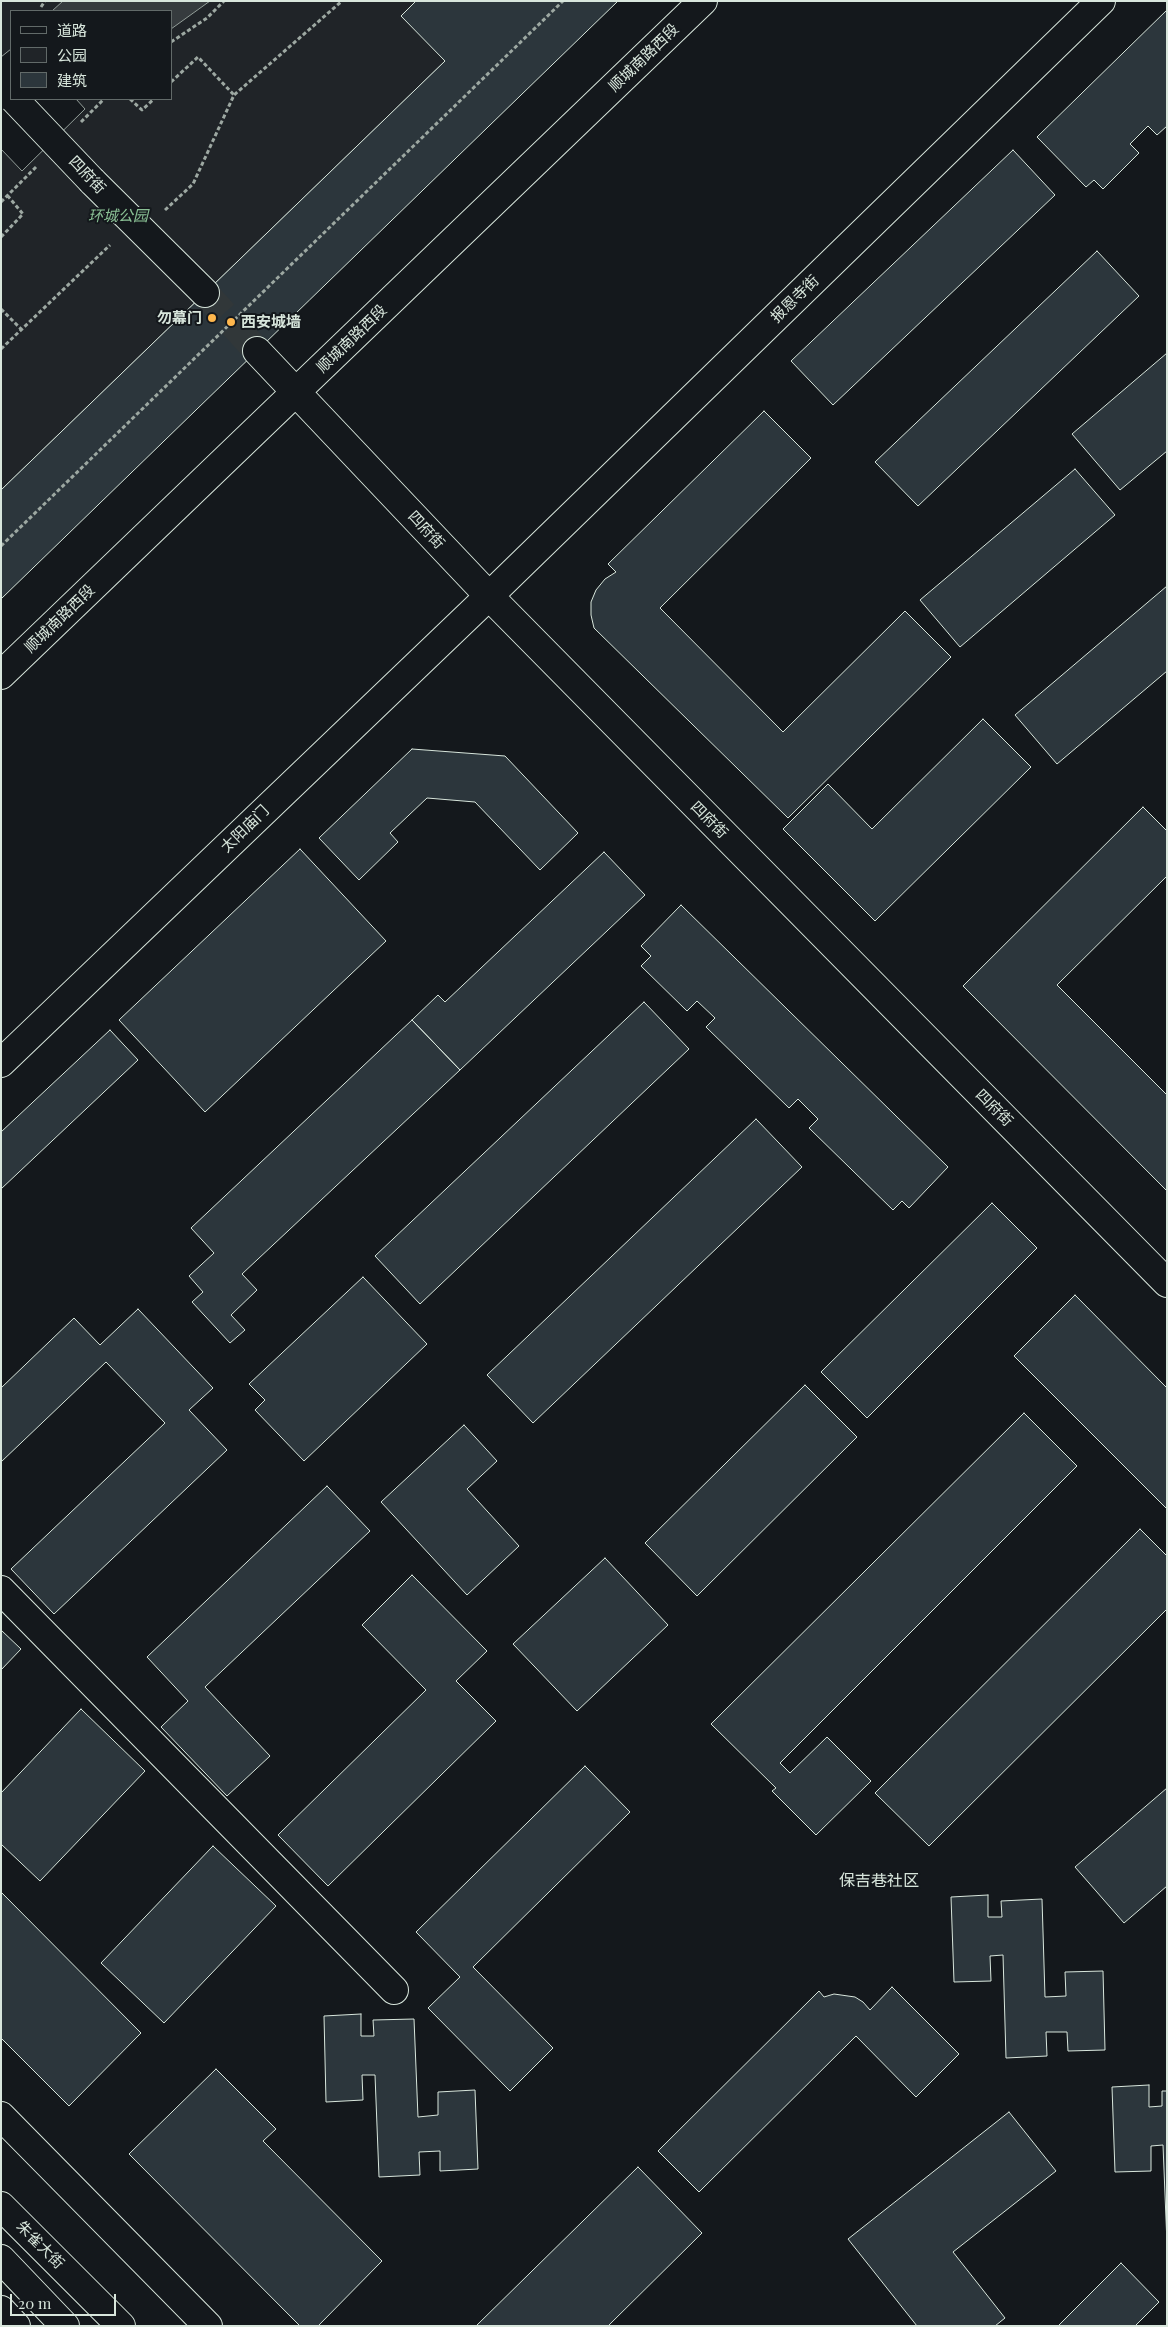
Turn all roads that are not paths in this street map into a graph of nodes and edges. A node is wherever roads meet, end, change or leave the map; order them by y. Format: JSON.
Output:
{"nodes":[{"id":1,"x":702,"y":1,"type":"edge"},
{"id":2,"x":1101,"y":1,"type":"edge"},
{"id":3,"x":1,"y":86,"type":"edge"},
{"id":4,"x":10,"y":96,"type":"edge"},
{"id":5,"x":14,"y":100,"type":"edge"},
{"id":6,"x":205,"y":293,"type":"tunnel mouth"},
{"id":7,"x":257,"y":351,"type":"tunnel mouth"},
{"id":8,"x":296,"y":392,"type":"junction"},
{"id":9,"x":489,"y":596,"type":"junction"},
{"id":10,"x":1,"y":675,"type":"edge"},
{"id":11,"x":1,"y":1062,"type":"edge"},
{"id":12,"x":1167,"y":1283,"type":"edge"},
{"id":13,"x":1,"y":1590,"type":"edge"},
{"id":14,"x":394,"y":1990,"type":"dead end"},
{"id":15,"x":1,"y":2116,"type":"edge"},
{"id":16,"x":1,"y":2206,"type":"edge"},
{"id":17,"x":1,"y":2259,"type":"edge"},
{"id":18,"x":1,"y":2310,"type":"edge"},
{"id":19,"x":16,"y":2326,"type":"edge"},
{"id":20,"x":65,"y":2326,"type":"edge"},
{"id":21,"x":121,"y":2326,"type":"edge"},
{"id":22,"x":208,"y":2326,"type":"edge"}],
"edges":[{"from":1,"to":8,"type":"street","name":"顺城南路西段"},
{"from":2,"to":9,"type":"street","name":"报恩寺街"},
{"from":3,"to":4,"type":"street","name":"四府街"},
{"from":5,"to":6,"type":"street","name":"四府街","bridge":true},
{"from":7,"to":8,"type":"street","name":"四府街"},
{"from":8,"to":9,"type":"street","name":"四府街"},
{"from":8,"to":10,"type":"street","name":"顺城南路西段"},
{"from":9,"to":11,"type":"street","name":"太阳庙门"},
{"from":9,"to":12,"type":"street","name":"四府街"},
{"from":13,"to":14,"type":"street"},
{"from":15,"to":22,"type":"street"},
{"from":16,"to":21,"type":"street","name":"朱雀大街"},
{"from":17,"to":20,"type":"street"},
{"from":18,"to":19,"type":"street"}]}
